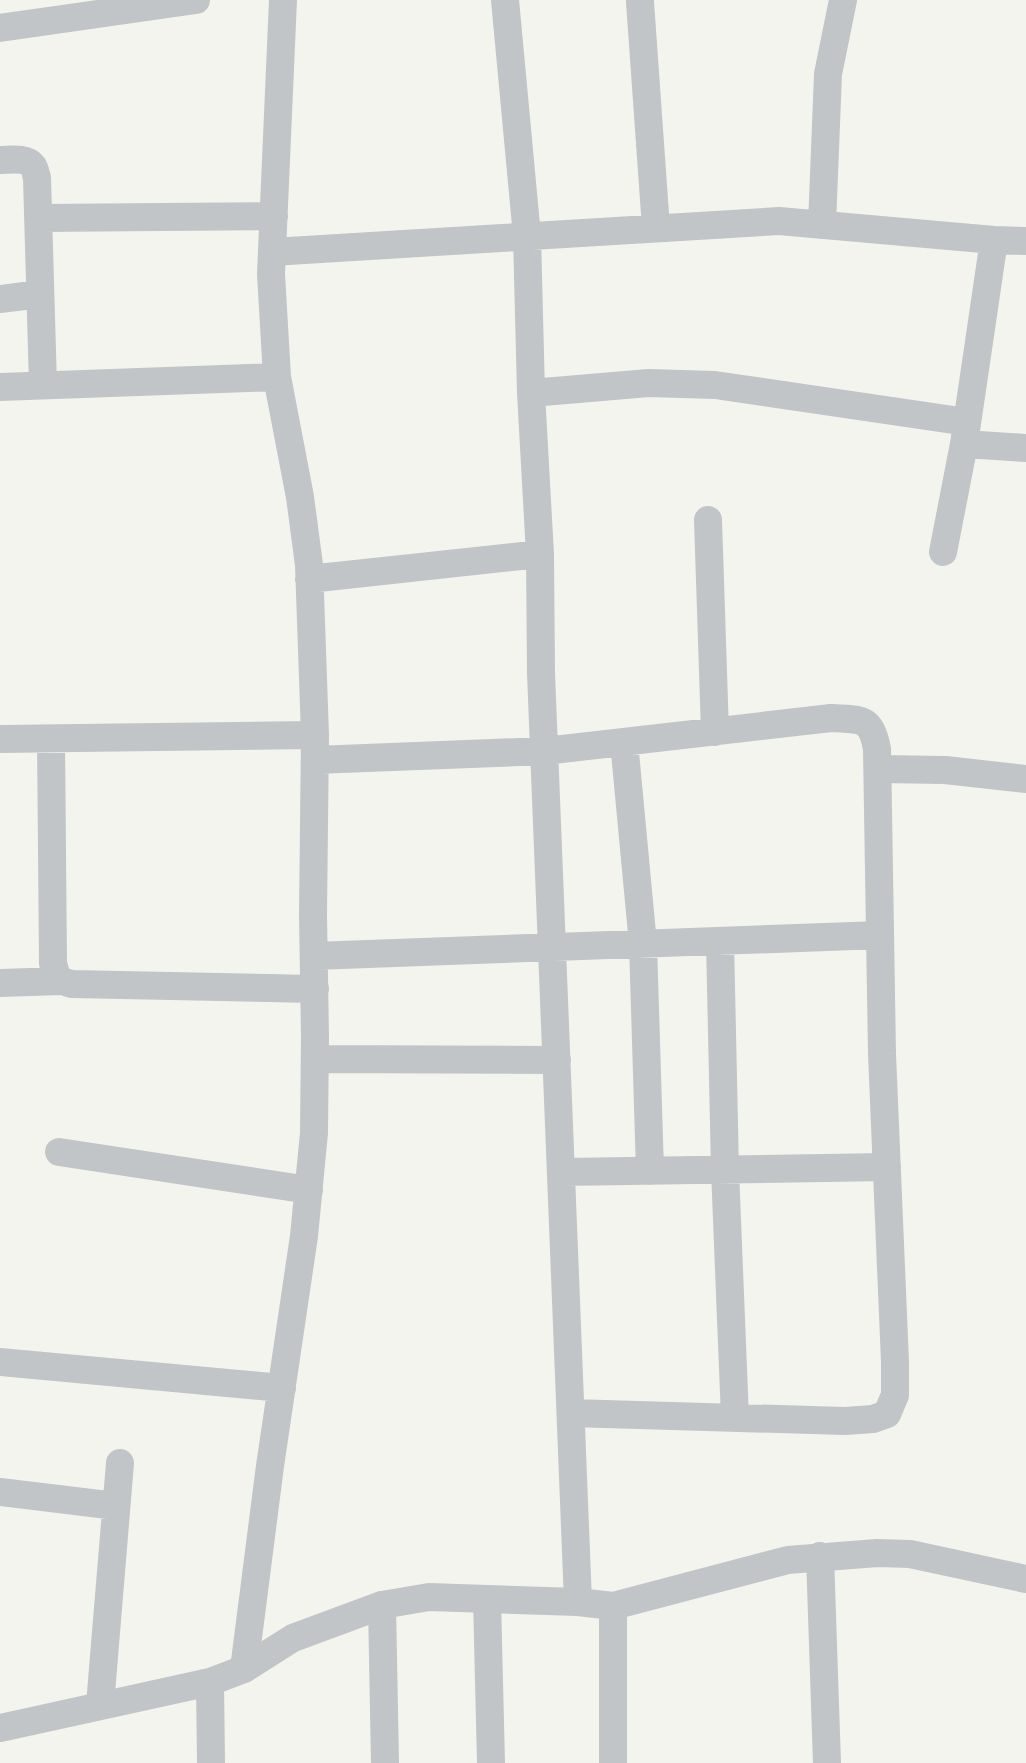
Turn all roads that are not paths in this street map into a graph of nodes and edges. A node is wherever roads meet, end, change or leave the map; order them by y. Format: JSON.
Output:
{"nodes":[{"id":1,"x":196,"y":0,"type":"edge"},
{"id":2,"x":283,"y":0,"type":"edge"},
{"id":3,"x":505,"y":0,"type":"edge"},
{"id":4,"x":843,"y":0,"type":"edge"},
{"id":5,"x":640,"y":2,"type":"dead end"},
{"id":6,"x":0,"y":28,"type":"edge"},
{"id":7,"x":0,"y":160,"type":"edge"},
{"id":8,"x":274,"y":216,"type":"junction"},
{"id":9,"x":39,"y":218,"type":"junction"},
{"id":10,"x":822,"y":225,"type":"junction"},
{"id":11,"x":656,"y":228,"type":"junction"},
{"id":12,"x":526,"y":236,"type":"junction"},
{"id":13,"x":994,"y":240,"type":"junction"},
{"id":14,"x":1026,"y":241,"type":"edge"},
{"id":15,"x":272,"y":252,"type":"junction"},
{"id":16,"x":40,"y":294,"type":"junction"},
{"id":17,"x":0,"y":299,"type":"edge"},
{"id":18,"x":277,"y":377,"type":"junction"},
{"id":19,"x":43,"y":385,"type":"junction"},
{"id":20,"x":0,"y":387,"type":"edge"},
{"id":21,"x":531,"y":393,"type":"junction"},
{"id":22,"x":965,"y":433,"type":"junction"},
{"id":23,"x":1026,"y":448,"type":"edge"},
{"id":24,"x":708,"y":520,"type":"dead end"},
{"id":25,"x":943,"y":552,"type":"dead end"},
{"id":26,"x":540,"y":554,"type":"junction"},
{"id":27,"x":309,"y":579,"type":"junction"},
{"id":28,"x":715,"y":732,"type":"junction"},
{"id":29,"x":0,"y":739,"type":"edge"},
{"id":30,"x":51,"y":739,"type":"junction"},
{"id":31,"x":624,"y":742,"type":"junction"},
{"id":32,"x":315,"y":748,"type":"junction"},
{"id":33,"x":545,"y":751,"type":"junction"},
{"id":34,"x":878,"y":769,"type":"junction"},
{"id":35,"x":1026,"y":779,"type":"edge"},
{"id":36,"x":880,"y":935,"type":"junction"},
{"id":37,"x":720,"y":941,"type":"junction"},
{"id":38,"x":643,"y":944,"type":"junction"},
{"id":39,"x":552,"y":948,"type":"junction"},
{"id":40,"x":314,"y":956,"type":"junction"},
{"id":41,"x":0,"y":982,"type":"edge"},
{"id":42,"x":61,"y":982,"type":"junction"},
{"id":43,"x":314,"y":989,"type":"junction"},
{"id":44,"x":315,"y":1059,"type":"junction"},
{"id":45,"x":557,"y":1060,"type":"junction"},
{"id":46,"x":59,"y":1152,"type":"dead end"},
{"id":47,"x":887,"y":1167,"type":"junction"},
{"id":48,"x":725,"y":1170,"type":"junction"},
{"id":49,"x":650,"y":1171,"type":"junction"},
{"id":50,"x":562,"y":1172,"type":"junction"},
{"id":51,"x":309,"y":1190,"type":"junction"},
{"id":52,"x":0,"y":1362,"type":"edge"},
{"id":53,"x":282,"y":1388,"type":"junction"},
{"id":54,"x":571,"y":1413,"type":"junction"},
{"id":55,"x":735,"y":1418,"type":"junction"},
{"id":56,"x":120,"y":1463,"type":"dead end"},
{"id":57,"x":0,"y":1492,"type":"edge"},
{"id":58,"x":116,"y":1506,"type":"junction"},
{"id":59,"x":820,"y":1556,"type":"junction"},
{"id":60,"x":1026,"y":1578,"type":"edge"},
{"id":61,"x":487,"y":1599,"type":"junction"},
{"id":62,"x":578,"y":1602,"type":"junction"},
{"id":63,"x":382,"y":1605,"type":"junction"},
{"id":64,"x":613,"y":1606,"type":"junction"},
{"id":65,"x":244,"y":1669,"type":"junction"},
{"id":66,"x":210,"y":1682,"type":"junction"},
{"id":67,"x":100,"y":1705,"type":"junction"},
{"id":68,"x":0,"y":1728,"type":"edge"},
{"id":69,"x":211,"y":1763,"type":"edge"},
{"id":70,"x":385,"y":1763,"type":"edge"},
{"id":71,"x":491,"y":1763,"type":"edge"},
{"id":72,"x":613,"y":1763,"type":"edge"},
{"id":73,"x":826,"y":1763,"type":"edge"}],
"edges":[{"from":1,"to":6,"type":"street"},
{"from":2,"to":8,"type":"street"},
{"from":3,"to":12,"type":"street"},
{"from":4,"to":10,"type":"street"},
{"from":5,"to":11,"type":"street"},
{"from":7,"to":9,"type":"street"},
{"from":8,"to":9,"type":"street"},
{"from":8,"to":15,"type":"street"},
{"from":9,"to":16,"type":"street"},
{"from":10,"to":11,"type":"street"},
{"from":10,"to":13,"type":"street"},
{"from":11,"to":12,"type":"street"},
{"from":12,"to":15,"type":"street"},
{"from":12,"to":21,"type":"street"},
{"from":13,"to":14,"type":"street"},
{"from":13,"to":22,"type":"street"},
{"from":15,"to":18,"type":"street"},
{"from":16,"to":17,"type":"street"},
{"from":16,"to":19,"type":"street"},
{"from":18,"to":19,"type":"street"},
{"from":18,"to":27,"type":"street"},
{"from":19,"to":20,"type":"street"},
{"from":21,"to":22,"type":"street"},
{"from":21,"to":26,"type":"street"},
{"from":22,"to":23,"type":"street"},
{"from":22,"to":25,"type":"street"},
{"from":24,"to":28,"type":"street"},
{"from":26,"to":27,"type":"street"},
{"from":26,"to":33,"type":"street"},
{"from":27,"to":32,"type":"street"},
{"from":28,"to":31,"type":"street"},
{"from":28,"to":34,"type":"street"},
{"from":29,"to":30,"type":"street"},
{"from":30,"to":32,"type":"street"},
{"from":30,"to":42,"type":"street"},
{"from":31,"to":33,"type":"street"},
{"from":31,"to":38,"type":"street"},
{"from":32,"to":33,"type":"street"},
{"from":32,"to":40,"type":"street"},
{"from":33,"to":39,"type":"street"},
{"from":34,"to":35,"type":"street"},
{"from":34,"to":36,"type":"street"},
{"from":36,"to":37,"type":"street"},
{"from":36,"to":47,"type":"street"},
{"from":37,"to":38,"type":"street"},
{"from":37,"to":48,"type":"street"},
{"from":38,"to":39,"type":"street"},
{"from":38,"to":49,"type":"street"},
{"from":39,"to":40,"type":"street"},
{"from":39,"to":45,"type":"street"},
{"from":40,"to":43,"type":"street"},
{"from":41,"to":42,"type":"street"},
{"from":42,"to":43,"type":"street"},
{"from":43,"to":44,"type":"street"},
{"from":44,"to":45,"type":"street"},
{"from":44,"to":51,"type":"street"},
{"from":45,"to":50,"type":"street"},
{"from":46,"to":51,"type":"street"},
{"from":47,"to":48,"type":"street"},
{"from":47,"to":55,"type":"street"},
{"from":48,"to":49,"type":"street"},
{"from":48,"to":55,"type":"street"},
{"from":49,"to":50,"type":"street"},
{"from":50,"to":54,"type":"street"},
{"from":51,"to":53,"type":"street"},
{"from":52,"to":53,"type":"street"},
{"from":53,"to":65,"type":"street"},
{"from":54,"to":55,"type":"street"},
{"from":54,"to":62,"type":"street"},
{"from":56,"to":58,"type":"street"},
{"from":57,"to":58,"type":"street"},
{"from":58,"to":67,"type":"street"},
{"from":59,"to":60,"type":"street"},
{"from":59,"to":64,"type":"street"},
{"from":59,"to":73,"type":"street"},
{"from":61,"to":62,"type":"street"},
{"from":61,"to":63,"type":"street"},
{"from":61,"to":71,"type":"street"},
{"from":62,"to":64,"type":"street"},
{"from":63,"to":65,"type":"street"},
{"from":63,"to":70,"type":"street"},
{"from":64,"to":72,"type":"street"},
{"from":65,"to":66,"type":"street"},
{"from":66,"to":67,"type":"street"},
{"from":66,"to":69,"type":"street"},
{"from":67,"to":68,"type":"street"}]}
